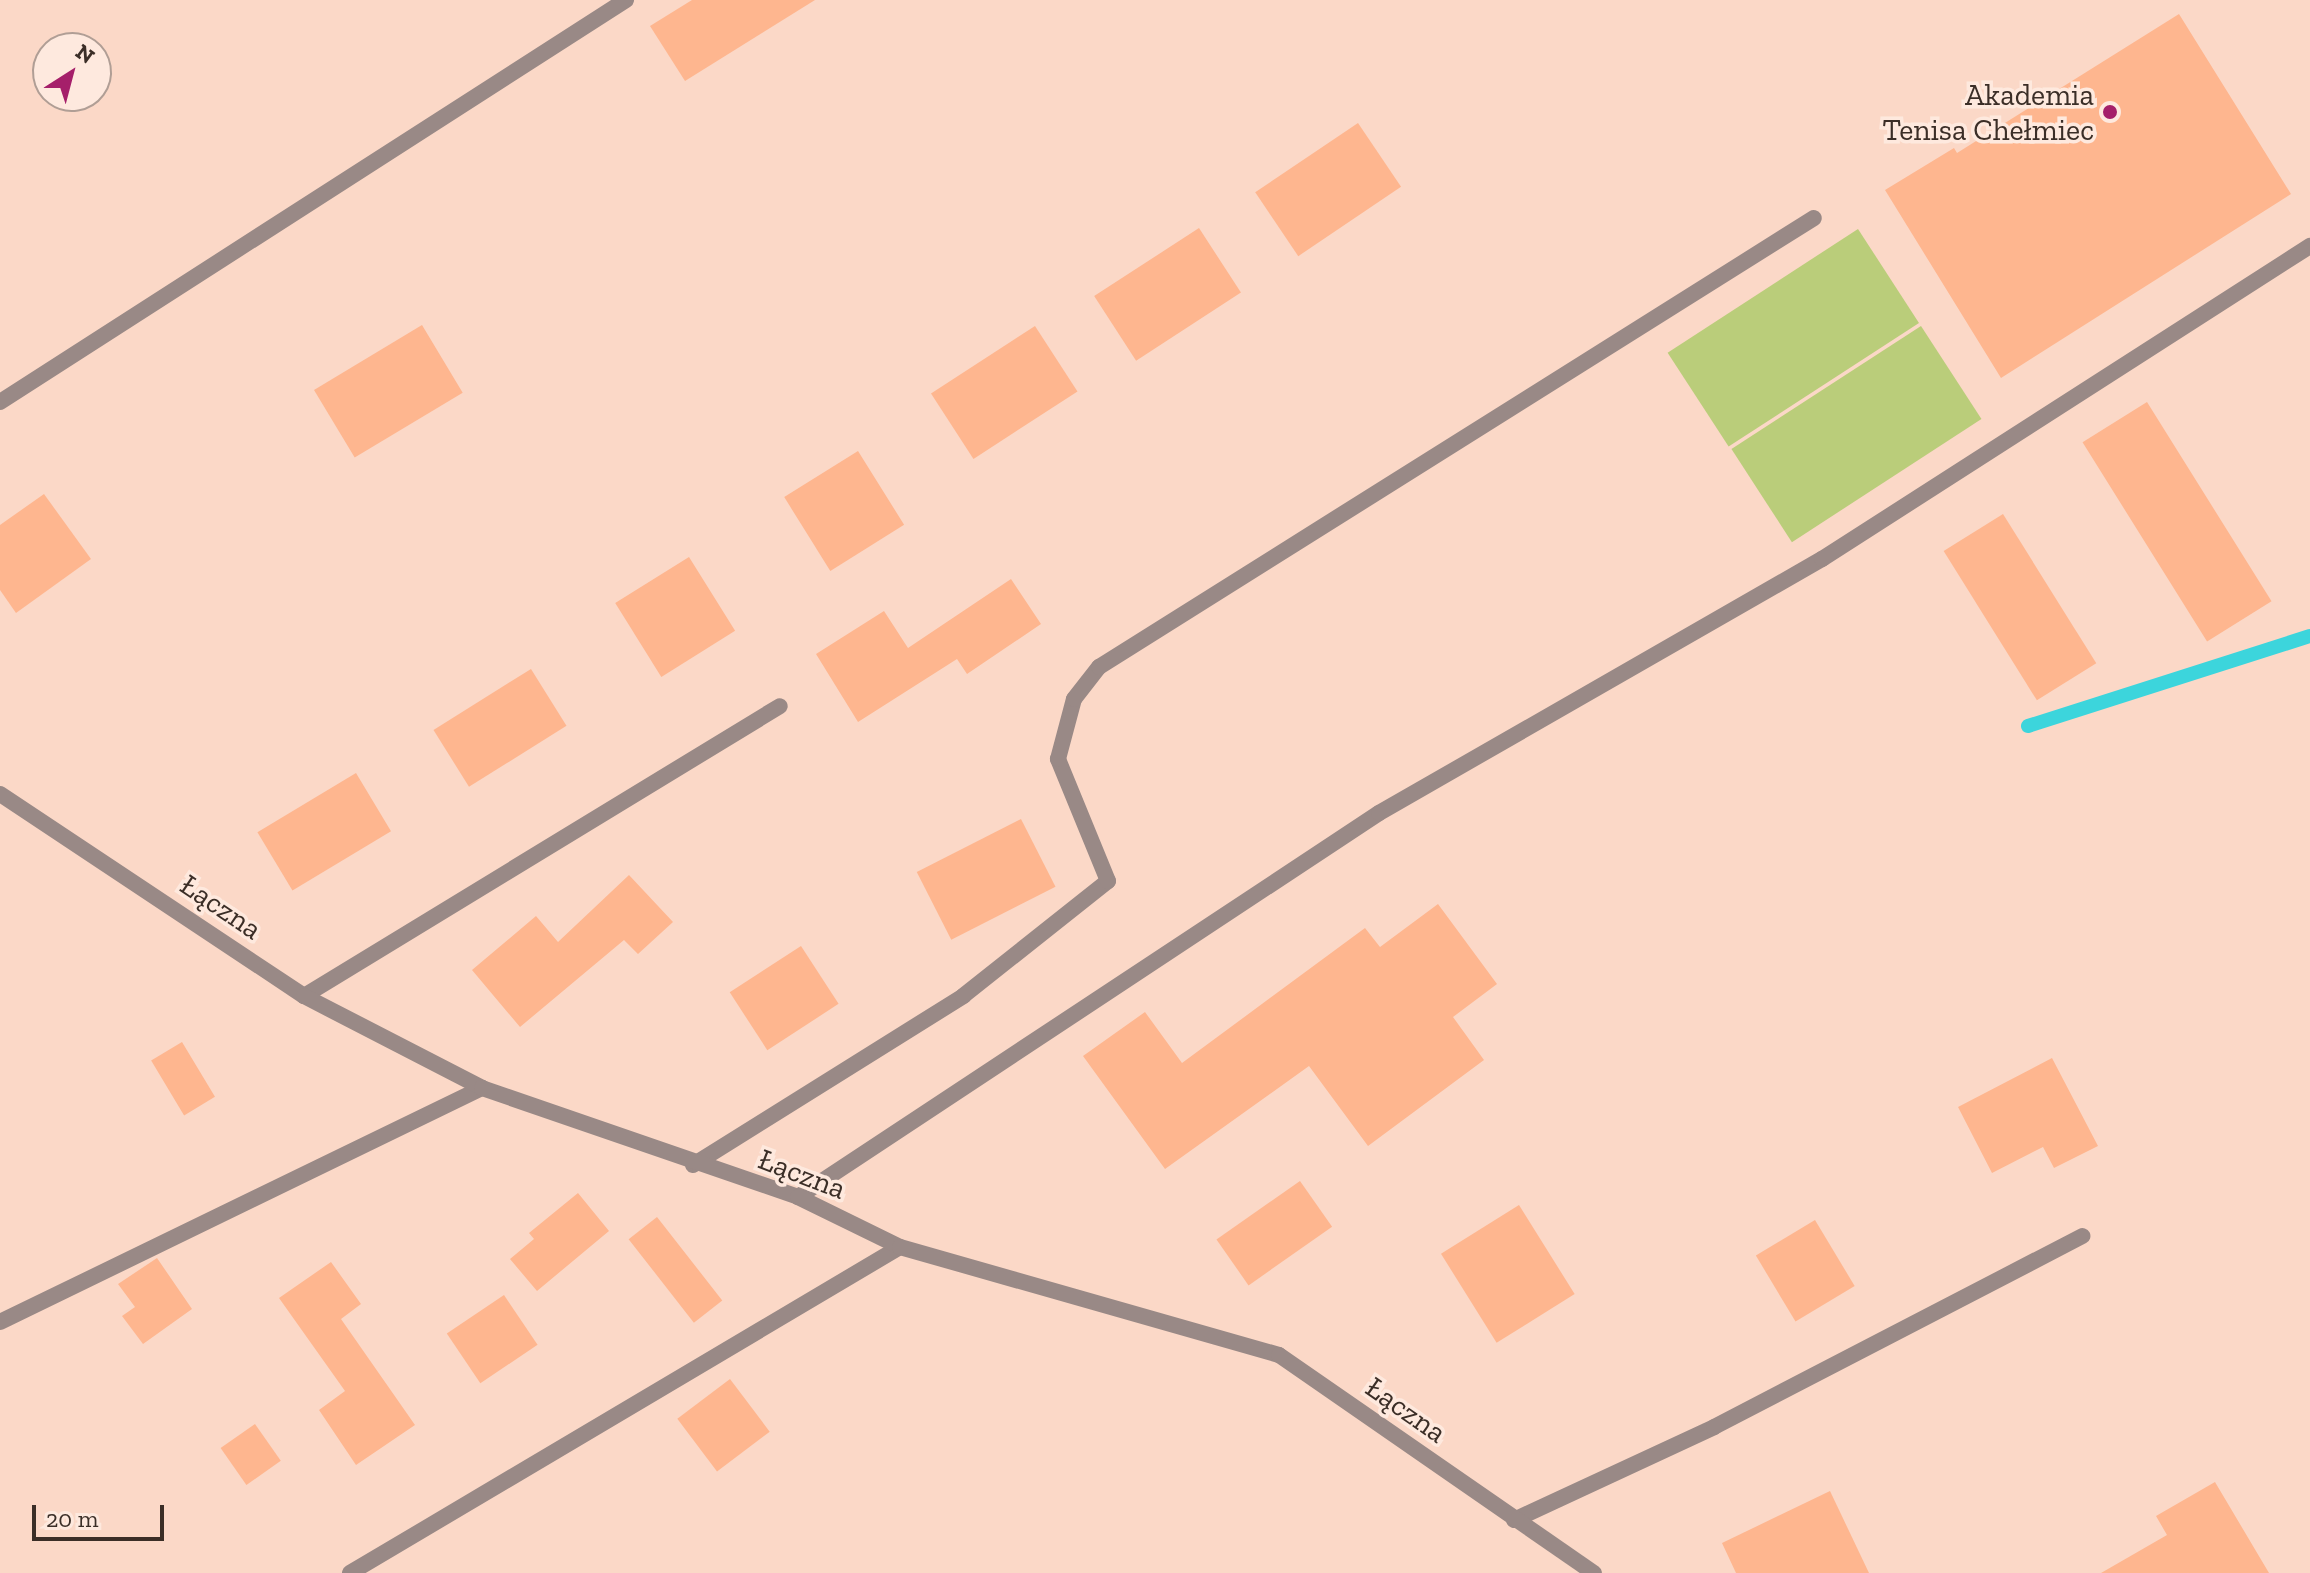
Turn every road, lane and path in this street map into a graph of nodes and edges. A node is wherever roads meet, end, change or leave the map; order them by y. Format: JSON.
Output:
{"nodes":[{"id":1,"x":626,"y":0,"type":"edge"},
{"id":2,"x":1814,"y":218,"type":"dead end"},
{"id":3,"x":2310,"y":246,"type":"edge"},
{"id":4,"x":0,"y":402,"type":"edge"},
{"id":5,"x":780,"y":706,"type":"dead end"},
{"id":6,"x":0,"y":794,"type":"edge"},
{"id":7,"x":304,"y":996,"type":"junction"},
{"id":8,"x":482,"y":1088,"type":"junction"},
{"id":9,"x":693,"y":1165,"type":"junction"},
{"id":10,"x":798,"y":1197,"type":"junction"},
{"id":11,"x":2082,"y":1236,"type":"dead end"},
{"id":12,"x":900,"y":1247,"type":"junction"},
{"id":13,"x":0,"y":1322,"type":"edge"},
{"id":14,"x":1514,"y":1520,"type":"junction"},
{"id":15,"x":350,"y":1573,"type":"edge"},
{"id":16,"x":1594,"y":1573,"type":"edge"}],
"edges":[{"from":1,"to":4,"type":"street"},
{"from":2,"to":9,"type":"street"},
{"from":3,"to":10,"type":"street"},
{"from":5,"to":7,"type":"street"},
{"from":6,"to":7,"type":"street","name":"Łączna"},
{"from":7,"to":8,"type":"street","name":"Łączna"},
{"from":8,"to":9,"type":"street","name":"Łączna"},
{"from":8,"to":13,"type":"street"},
{"from":9,"to":10,"type":"street","name":"Łączna"},
{"from":10,"to":12,"type":"street","name":"Łączna"},
{"from":11,"to":14,"type":"street"},
{"from":12,"to":14,"type":"street","name":"Łączna"},
{"from":12,"to":15,"type":"street"},
{"from":14,"to":16,"type":"street","name":"Łączna"}]}
